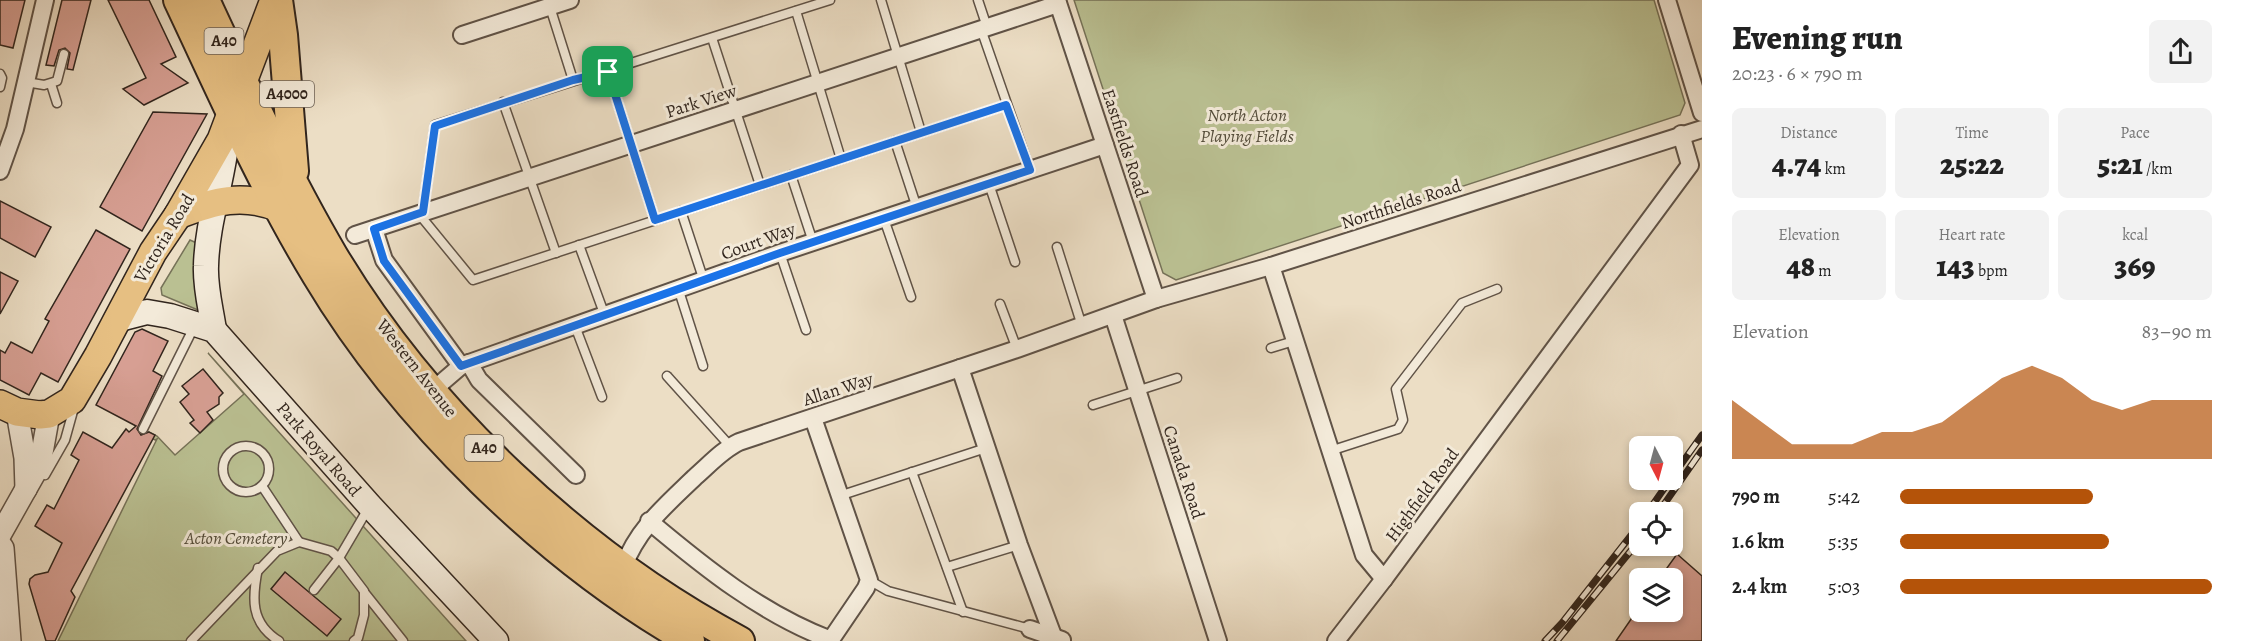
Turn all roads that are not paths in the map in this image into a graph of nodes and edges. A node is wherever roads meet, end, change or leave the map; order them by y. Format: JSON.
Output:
{"nodes":[{"id":1,"x":45,"y":0,"type":"edge"},
{"id":2,"x":178,"y":0,"type":"edge"},
{"id":3,"x":205,"y":0,"type":"edge"},
{"id":4,"x":276,"y":0,"type":"edge"},
{"id":5,"x":570,"y":0,"type":"edge"},
{"id":6,"x":830,"y":0,"type":"edge"},
{"id":7,"x":881,"y":0,"type":"edge"},
{"id":8,"x":978,"y":0,"type":"edge"},
{"id":9,"x":1667,"y":0,"type":"edge"},
{"id":10,"x":1058,"y":2,"type":"edge"},
{"id":11,"x":546,"y":5,"type":"edge"},
{"id":12,"x":796,"y":11,"type":"junction"},
{"id":13,"x":984,"y":28,"type":"junction"},
{"id":14,"x":462,"y":35,"type":"dead end"},
{"id":15,"x":712,"y":38,"type":"junction"},
{"id":16,"x":64,"y":54,"type":"dead end"},
{"id":17,"x":898,"y":56,"type":"junction"},
{"id":18,"x":608,"y":72,"type":"junction"},
{"id":19,"x":0,"y":74,"type":"edge"},
{"id":20,"x":573,"y":80,"type":"junction"},
{"id":21,"x":26,"y":82,"type":"junction"},
{"id":22,"x":244,"y":82,"type":"junction"},
{"id":23,"x":818,"y":83,"type":"junction"},
{"id":24,"x":51,"y":84,"type":"junction"},
{"id":25,"x":0,"y":87,"type":"edge"},
{"id":26,"x":503,"y":102,"type":"junction"},
{"id":27,"x":57,"y":104,"type":"dead end"},
{"id":28,"x":1006,"y":105,"type":"junction"},
{"id":29,"x":736,"y":110,"type":"junction"},
{"id":30,"x":1702,"y":113,"type":"edge"},
{"id":31,"x":230,"y":121,"type":"junction"},
{"id":32,"x":1702,"y":129,"type":"edge"},
{"id":33,"x":921,"y":132,"type":"junction"},
{"id":34,"x":1681,"y":134,"type":"junction"},
{"id":35,"x":895,"y":141,"type":"junction"},
{"id":36,"x":630,"y":145,"type":"junction"},
{"id":37,"x":1105,"y":145,"type":"junction"},
{"id":38,"x":841,"y":159,"type":"junction"},
{"id":39,"x":1696,"y":159,"type":"edge"},
{"id":40,"x":1030,"y":170,"type":"junction"},
{"id":41,"x":0,"y":171,"type":"edge"},
{"id":42,"x":791,"y":176,"type":"junction"},
{"id":43,"x":528,"y":178,"type":"junction"},
{"id":44,"x":989,"y":184,"type":"junction"},
{"id":45,"x":760,"y":185,"type":"junction"},
{"id":46,"x":287,"y":198,"type":"junction"},
{"id":47,"x":217,"y":203,"type":"junction"},
{"id":48,"x":917,"y":208,"type":"junction"},
{"id":49,"x":681,"y":211,"type":"junction"},
{"id":50,"x":421,"y":213,"type":"junction"},
{"id":51,"x":178,"y":215,"type":"junction"},
{"id":52,"x":884,"y":219,"type":"junction"},
{"id":53,"x":655,"y":220,"type":"junction"},
{"id":54,"x":374,"y":229,"type":"junction"},
{"id":55,"x":355,"y":235,"type":"dead end"},
{"id":56,"x":813,"y":242,"type":"junction"},
{"id":57,"x":579,"y":245,"type":"junction"},
{"id":58,"x":1057,"y":247,"type":"dead end"},
{"id":59,"x":556,"y":253,"type":"junction"},
{"id":60,"x":780,"y":253,"type":"junction"},
{"id":61,"x":1015,"y":262,"type":"dead end"},
{"id":62,"x":1271,"y":266,"type":"junction"},
{"id":63,"x":704,"y":281,"type":"junction"},
{"id":64,"x":1497,"y":289,"type":"dead end"},
{"id":65,"x":679,"y":291,"type":"junction"},
{"id":66,"x":911,"y":297,"type":"dead end"},
{"id":67,"x":1156,"y":299,"type":"junction"},
{"id":68,"x":1000,"y":304,"type":"dead end"},
{"id":69,"x":1113,"y":315,"type":"junction"},
{"id":70,"x":605,"y":316,"type":"junction"},
{"id":71,"x":116,"y":320,"type":"junction"},
{"id":72,"x":575,"y":326,"type":"junction"},
{"id":73,"x":1082,"y":326,"type":"junction"},
{"id":74,"x":205,"y":327,"type":"junction"},
{"id":75,"x":806,"y":330,"type":"dead end"},
{"id":76,"x":1294,"y":341,"type":"junction"},
{"id":77,"x":1271,"y":348,"type":"dead end"},
{"id":78,"x":1017,"y":349,"type":"junction"},
{"id":79,"x":465,"y":365,"type":"junction"},
{"id":80,"x":703,"y":366,"type":"dead end"},
{"id":81,"x":960,"y":368,"type":"junction"},
{"id":82,"x":667,"y":376,"type":"dead end"},
{"id":83,"x":1177,"y":378,"type":"dead end"},
{"id":84,"x":1138,"y":389,"type":"junction"},
{"id":85,"x":433,"y":390,"type":"junction"},
{"id":86,"x":77,"y":392,"type":"junction"},
{"id":87,"x":602,"y":398,"type":"dead end"},
{"id":88,"x":1093,"y":405,"type":"dead end"},
{"id":89,"x":8,"y":408,"type":"edge"},
{"id":90,"x":49,"y":414,"type":"junction"},
{"id":91,"x":813,"y":418,"type":"junction"},
{"id":92,"x":143,"y":429,"type":"dead end"},
{"id":93,"x":730,"y":446,"type":"junction"},
{"id":94,"x":986,"y":448,"type":"junction"},
{"id":95,"x":1330,"y":451,"type":"junction"},
{"id":96,"x":912,"y":471,"type":"junction"},
{"id":97,"x":576,"y":475,"type":"dead end"},
{"id":98,"x":28,"y":486,"type":"junction"},
{"id":99,"x":262,"y":486,"type":"junction"},
{"id":100,"x":839,"y":496,"type":"junction"},
{"id":101,"x":370,"y":506,"type":"junction"},
{"id":102,"x":649,"y":521,"type":"junction"},
{"id":103,"x":0,"y":535,"type":"edge"},
{"id":104,"x":299,"y":542,"type":"junction"},
{"id":105,"x":0,"y":544,"type":"edge"},
{"id":106,"x":1019,"y":545,"type":"junction"},
{"id":107,"x":339,"y":558,"type":"junction"},
{"id":108,"x":947,"y":567,"type":"junction"},
{"id":109,"x":258,"y":568,"type":"junction"},
{"id":110,"x":623,"y":568,"type":"junction"},
{"id":111,"x":1384,"y":579,"type":"junction"},
{"id":112,"x":869,"y":580,"type":"junction"},
{"id":113,"x":3,"y":588,"type":"edge"},
{"id":114,"x":314,"y":590,"type":"dead end"},
{"id":115,"x":364,"y":591,"type":"junction"},
{"id":116,"x":963,"y":612,"type":"junction"},
{"id":117,"x":1030,"y":628,"type":"joint"},
{"id":118,"x":677,"y":638,"type":"edge"},
{"id":119,"x":830,"y":640,"type":"edge"},
{"id":120,"x":1058,"y":640,"type":"edge"},
{"id":121,"x":10,"y":641,"type":"edge"},
{"id":122,"x":191,"y":641,"type":"edge"},
{"id":123,"x":279,"y":641,"type":"edge"},
{"id":124,"x":354,"y":641,"type":"edge"},
{"id":125,"x":403,"y":641,"type":"edge"},
{"id":126,"x":496,"y":641,"type":"edge"},
{"id":127,"x":740,"y":641,"type":"edge"},
{"id":128,"x":1218,"y":641,"type":"edge"},
{"id":129,"x":1336,"y":641,"type":"edge"}],
"edges":[{"from":1,"to":21,"type":"street"},
{"from":2,"to":31,"type":"highway","name":"Western Avenue","number":"A40"},
{"from":3,"to":22,"type":"highway","name":"Western Avenue","number":"A40"},
{"from":4,"to":22,"type":"main road","number":"A4000"},
{"from":4,"to":46,"type":"highway","number":"A4000"},
{"from":5,"to":11,"type":"street"},
{"from":6,"to":12,"type":"lane"},
{"from":7,"to":17,"type":"lane"},
{"from":8,"to":13,"type":"lane"},
{"from":9,"to":30,"type":"street"},
{"from":10,"to":13,"type":"street","name":"Park View"},
{"from":10,"to":37,"type":"street","name":"Eastfields Road"},
{"from":11,"to":14,"type":"street"},
{"from":11,"to":20,"type":"lane"},
{"from":12,"to":15,"type":"lane"},
{"from":12,"to":23,"type":"lane"},
{"from":13,"to":17,"type":"street","name":"Park View"},
{"from":13,"to":28,"type":"lane"},
{"from":15,"to":18,"type":"lane"},
{"from":15,"to":29,"type":"lane"},
{"from":16,"to":24,"type":"lane"},
{"from":17,"to":23,"type":"street","name":"Park View"},
{"from":17,"to":33,"type":"lane"},
{"from":18,"to":20,"type":"lane"},
{"from":18,"to":36,"type":"lane"},
{"from":19,"to":25,"type":"lane"},
{"from":20,"to":26,"type":"lane"},
{"from":21,"to":24,"type":"lane"},
{"from":21,"to":41,"type":"street"},
{"from":22,"to":31,"type":"main road","name":"Victoria Road","number":"A4000"},
{"from":22,"to":46,"type":"highway","name":"Western Avenue","number":"A40"},
{"from":23,"to":29,"type":"street","name":"Park View"},
{"from":23,"to":38,"type":"lane"},
{"from":24,"to":27,"type":"lane"},
{"from":26,"to":43,"type":"lane"},
{"from":26,"to":50,"type":"lane"},
{"from":28,"to":33,"type":"lane"},
{"from":28,"to":40,"type":"lane"},
{"from":29,"to":36,"type":"street","name":"Park View"},
{"from":29,"to":45,"type":"lane"},
{"from":31,"to":46,"type":"highway","name":"Western Avenue","number":"A40"},
{"from":31,"to":47,"type":"main road"},
{"from":31,"to":51,"type":"main road","name":"Victoria Road","number":"A4000"},
{"from":32,"to":34,"type":"street","name":"Northfields Road"},
{"from":33,"to":35,"type":"lane"},
{"from":34,"to":39,"type":"street","name":"Highfield Road"},
{"from":34,"to":62,"type":"street","name":"Northfields Road"},
{"from":35,"to":38,"type":"lane"},
{"from":35,"to":48,"type":"lane"},
{"from":36,"to":43,"type":"street","name":"Park View"},
{"from":36,"to":53,"type":"lane"},
{"from":37,"to":40,"type":"street","name":"Court Way"},
{"from":37,"to":67,"type":"street","name":"Eastfields Road"},
{"from":38,"to":42,"type":"lane"},
{"from":39,"to":111,"type":"street","name":"Highfield Road"},
{"from":40,"to":44,"type":"street","name":"Court Way"},
{"from":42,"to":45,"type":"lane"},
{"from":42,"to":56,"type":"lane"},
{"from":43,"to":50,"type":"street","name":"Park View"},
{"from":43,"to":59,"type":"lane"},
{"from":44,"to":48,"type":"street","name":"Court Way"},
{"from":44,"to":61,"type":"lane"},
{"from":45,"to":49,"type":"lane"},
{"from":46,"to":47,"type":"main road"},
{"from":46,"to":85,"type":"highway","name":"Western Avenue","number":"A40"},
{"from":46,"to":118,"type":"highway","name":"Western Avenue","number":"A40"},
{"from":47,"to":51,"type":"main road"},
{"from":47,"to":74,"type":"main road"},
{"from":48,"to":52,"type":"street","name":"Court Way"},
{"from":49,"to":53,"type":"lane"},
{"from":49,"to":63,"type":"lane"},
{"from":50,"to":54,"type":"street","name":"Park View"},
{"from":50,"to":59,"type":"lane"},
{"from":51,"to":71,"type":"main road","name":"Victoria Road","number":"A4000"},
{"from":52,"to":56,"type":"street","name":"Court Way"},
{"from":52,"to":66,"type":"lane"},
{"from":53,"to":57,"type":"lane"},
{"from":54,"to":55,"type":"street","name":"Park View"},
{"from":54,"to":79,"type":"street"},
{"from":56,"to":60,"type":"street","name":"Court Way"},
{"from":57,"to":59,"type":"lane"},
{"from":57,"to":70,"type":"lane"},
{"from":58,"to":73,"type":"lane"},
{"from":60,"to":63,"type":"street","name":"Court Way"},
{"from":60,"to":75,"type":"lane"},
{"from":62,"to":67,"type":"street","name":"Northfields Road"},
{"from":62,"to":76,"type":"street","name":"Highfield Road"},
{"from":63,"to":65,"type":"street","name":"Court Way"},
{"from":64,"to":95,"type":"lane"},
{"from":65,"to":70,"type":"street","name":"Court Way"},
{"from":65,"to":80,"type":"lane"},
{"from":67,"to":69,"type":"street","name":"Northfields Road"},
{"from":68,"to":78,"type":"lane"},
{"from":69,"to":73,"type":"street","name":"Allan Way"},
{"from":69,"to":84,"type":"street","name":"Canada Road"},
{"from":70,"to":72,"type":"street","name":"Court Way"},
{"from":71,"to":74,"type":"main road"},
{"from":71,"to":86,"type":"main road","name":"Victoria Road","number":"A4000"},
{"from":72,"to":79,"type":"street","name":"Court Way"},
{"from":72,"to":87,"type":"lane"},
{"from":73,"to":78,"type":"street","name":"Allan Way"},
{"from":74,"to":92,"type":"lane"},
{"from":74,"to":101,"type":"main road","name":"Park Royal Road"},
{"from":76,"to":77,"type":"lane"},
{"from":76,"to":95,"type":"street","name":"Highfield Road"},
{"from":78,"to":81,"type":"street","name":"Allan Way"},
{"from":79,"to":85,"type":"street","name":"Court Way"},
{"from":79,"to":97,"type":"street"},
{"from":81,"to":91,"type":"street","name":"Allan Way"},
{"from":81,"to":94,"type":"street"},
{"from":82,"to":93,"type":"lane"},
{"from":83,"to":84,"type":"lane"},
{"from":84,"to":88,"type":"lane"},
{"from":84,"to":128,"type":"street","name":"Canada Road"},
{"from":85,"to":110,"type":"highway","name":"Western Avenue","number":"A40"},
{"from":86,"to":90,"type":"main road","name":"Victoria Road","number":"A4000"},
{"from":86,"to":98,"type":"lane","name":"Victoria Road"},
{"from":89,"to":90,"type":"main road"},
{"from":89,"to":98,"type":"street"},
{"from":90,"to":98,"type":"street","name":"Victoria Road"},
{"from":91,"to":93,"type":"street","name":"Allan Way"},
{"from":91,"to":100,"type":"street"},
{"from":93,"to":102,"type":"street","name":"Allan Way"},
{"from":94,"to":96,"type":"lane"},
{"from":94,"to":106,"type":"street"},
{"from":95,"to":111,"type":"street","name":"Highfield Road"},
{"from":96,"to":100,"type":"lane"},
{"from":96,"to":108,"type":"lane"},
{"from":98,"to":103,"type":"street","name":"Victoria Road"},
{"from":99,"to":99,"type":"lane"},
{"from":99,"to":104,"type":"lane"},
{"from":100,"to":112,"type":"street"},
{"from":101,"to":107,"type":"lane"},
{"from":101,"to":126,"type":"main road","name":"Park Royal Road"},
{"from":102,"to":110,"type":"street","name":"Allan Way"},
{"from":102,"to":119,"type":"street"},
{"from":104,"to":107,"type":"lane"},
{"from":104,"to":109,"type":"lane"},
{"from":105,"to":113,"type":"street"},
{"from":106,"to":108,"type":"lane"},
{"from":106,"to":120,"type":"street"},
{"from":107,"to":114,"type":"lane"},
{"from":107,"to":115,"type":"lane"},
{"from":108,"to":116,"type":"lane"},
{"from":109,"to":122,"type":"lane"},
{"from":109,"to":123,"type":"lane"},
{"from":110,"to":127,"type":"highway","name":"Western Avenue","number":"A40"},
{"from":111,"to":129,"type":"street"},
{"from":112,"to":116,"type":"lane"},
{"from":112,"to":119,"type":"street"},
{"from":113,"to":121,"type":"street"},
{"from":115,"to":124,"type":"lane"},
{"from":115,"to":125,"type":"lane"},
{"from":116,"to":117,"type":"lane"},
{"from":117,"to":120,"type":"street"}]}
